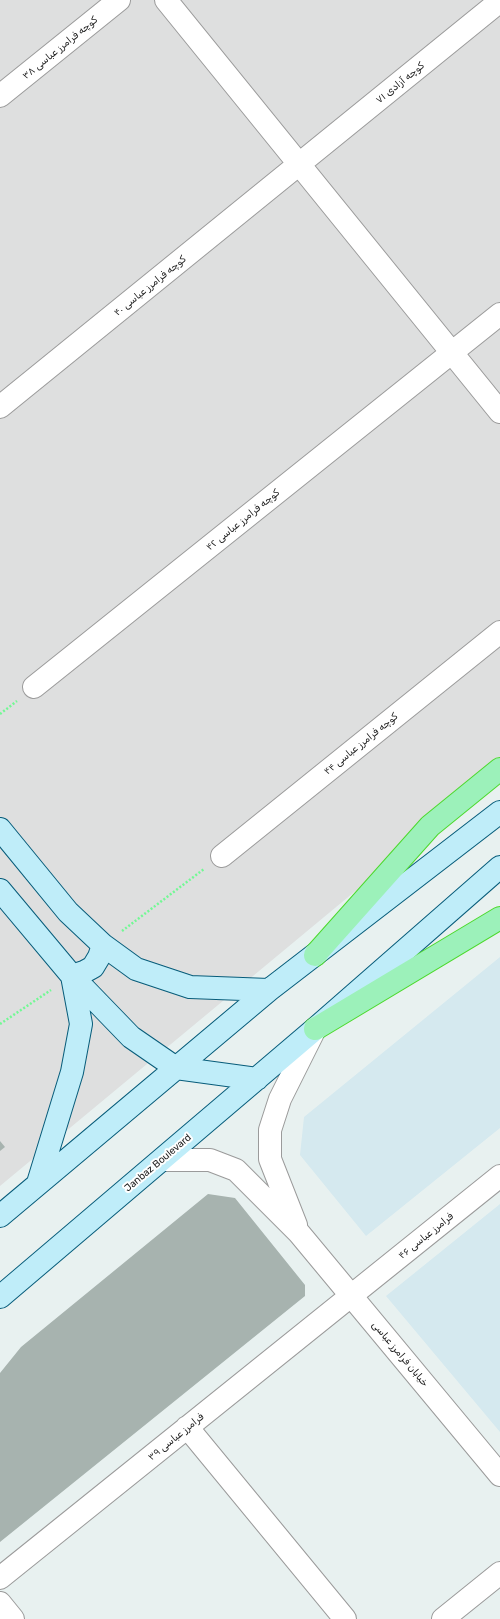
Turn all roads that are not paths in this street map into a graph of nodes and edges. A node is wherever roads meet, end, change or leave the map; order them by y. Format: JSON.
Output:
{"nodes":[{"id":1,"x":119,"y":0,"type":"edge"},
{"id":2,"x":166,"y":0,"type":"edge"},
{"id":3,"x":500,"y":1,"type":"edge"},
{"id":4,"x":0,"y":96,"type":"edge"},
{"id":5,"x":299,"y":164,"type":"junction"},
{"id":6,"x":500,"y":314,"type":"edge"},
{"id":7,"x":452,"y":353,"type":"junction"},
{"id":8,"x":0,"y":407,"type":"edge"},
{"id":9,"x":500,"y":412,"type":"edge"},
{"id":10,"x":500,"y":632,"type":"edge"},
{"id":11,"x":34,"y":687,"type":"dead end"},
{"id":12,"x":500,"y":769,"type":"edge"},
{"id":13,"x":500,"y":812,"type":"edge"},
{"id":14,"x":0,"y":829,"type":"edge"},
{"id":15,"x":222,"y":856,"type":"road end"},
{"id":16,"x":500,"y":867,"type":"edge"},
{"id":17,"x":0,"y":890,"type":"edge"},
{"id":18,"x":500,"y":918,"type":"edge"},
{"id":19,"x":103,"y":945,"type":"junction"},
{"id":20,"x":315,"y":955,"type":"junction"},
{"id":21,"x":72,"y":976,"type":"junction"},
{"id":22,"x":269,"y":990,"type":"junction"},
{"id":23,"x":315,"y":1029,"type":"junction"},
{"id":24,"x":176,"y":1068,"type":"junction"},
{"id":25,"x":257,"y":1079,"type":"junction"},
{"id":26,"x":162,"y":1160,"type":"junction"},
{"id":27,"x":500,"y":1176,"type":"edge"},
{"id":28,"x":38,"y":1183,"type":"junction"},
{"id":29,"x":0,"y":1216,"type":"edge"},
{"id":30,"x":299,"y":1233,"type":"junction"},
{"id":31,"x":351,"y":1296,"type":"junction"},
{"id":32,"x":0,"y":1297,"type":"edge"},
{"id":33,"x":187,"y":1427,"type":"junction"},
{"id":34,"x":500,"y":1475,"type":"edge"},
{"id":35,"x":500,"y":1573,"type":"edge"},
{"id":36,"x":0,"y":1578,"type":"edge"},
{"id":37,"x":0,"y":1602,"type":"edge"},
{"id":38,"x":13,"y":1619,"type":"edge"},
{"id":39,"x":345,"y":1619,"type":"edge"},
{"id":40,"x":443,"y":1619,"type":"edge"}],
"edges":[{"from":1,"to":4,"type":"street","name":"کوچه فرامرز عباسی ۳۸"},
{"from":2,"to":5,"type":"street"},
{"from":3,"to":5,"type":"street","name":"کوچه آزادی ۷۱"},
{"from":5,"to":7,"type":"street"},
{"from":5,"to":8,"type":"street","name":"کوچه فرامرز عباسی ۴۰"},
{"from":6,"to":7,"type":"street","name":"کوچه فرامرز عباسی ۴۲"},
{"from":7,"to":9,"type":"street"},
{"from":7,"to":11,"type":"street","name":"کوچه فرامرز عباسی ۴۲"},
{"from":10,"to":15,"type":"street","name":"کوچه فرامرز عباسی ۴۴"},
{"from":12,"to":20,"type":"highway"},
{"from":13,"to":20,"type":"main road"},
{"from":14,"to":19,"type":"main road"},
{"from":16,"to":23,"type":"main road","name":"Janbaz Boulevard"},
{"from":17,"to":21,"type":"main road"},
{"from":18,"to":23,"type":"highway"},
{"from":19,"to":21,"type":"main road"},
{"from":19,"to":22,"type":"main road"},
{"from":20,"to":22,"type":"main road"},
{"from":21,"to":24,"type":"main road"},
{"from":21,"to":28,"type":"main road"},
{"from":22,"to":24,"type":"main road"},
{"from":23,"to":25,"type":"main road","name":"Janbaz Boulevard"},
{"from":23,"to":30,"type":"street"},
{"from":24,"to":25,"type":"main road"},
{"from":24,"to":28,"type":"main road"},
{"from":25,"to":26,"type":"main road","name":"Janbaz Boulevard"},
{"from":26,"to":30,"type":"street"},
{"from":26,"to":32,"type":"main road","name":"Janbaz Boulevard"},
{"from":27,"to":31,"type":"street","name":"فرامرز عباسی ۴۶"},
{"from":28,"to":29,"type":"main road"},
{"from":30,"to":31,"type":"street","name":"خیابان فرامرز عباسی"},
{"from":31,"to":33,"type":"street","name":"فرامرز عباسی ۳۹"},
{"from":31,"to":34,"type":"street","name":"خیابان فرامرز عباسی"},
{"from":33,"to":36,"type":"street","name":"فرامرز عباسی ۳۹"},
{"from":33,"to":39,"type":"street"},
{"from":35,"to":40,"type":"street"},
{"from":37,"to":38,"type":"street"}]}
